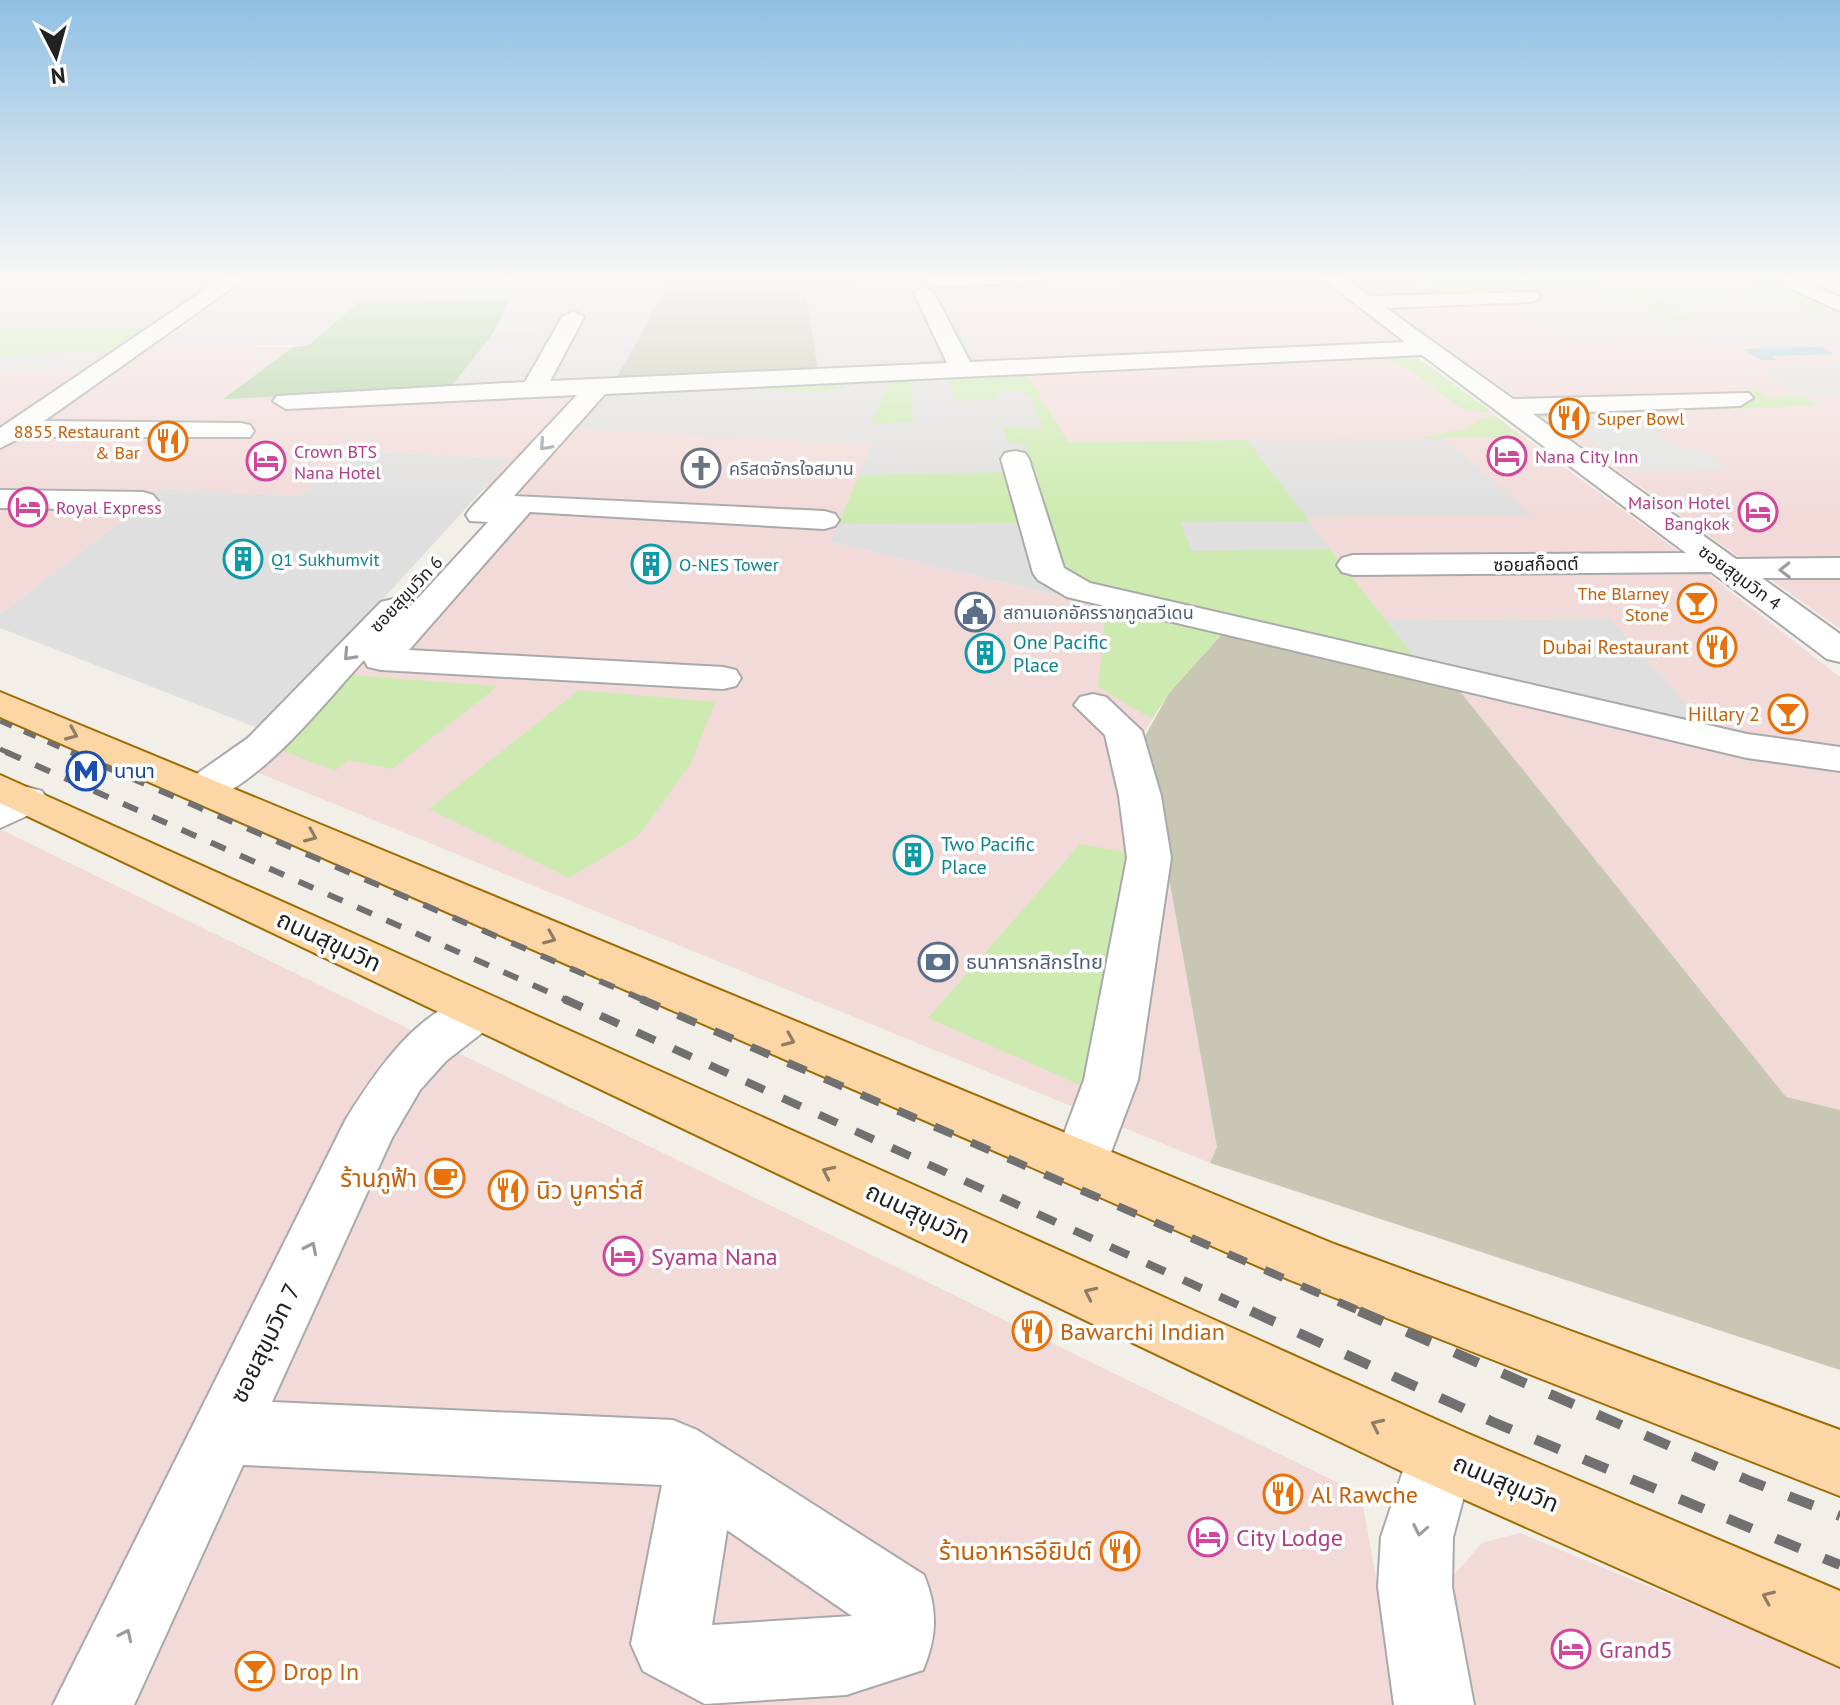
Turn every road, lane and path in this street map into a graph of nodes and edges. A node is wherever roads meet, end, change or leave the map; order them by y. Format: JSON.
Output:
{"nodes":[{"id":1,"x":123,"y":356,"type":"edge"},
{"id":2,"x":552,"y":356,"type":"edge"},
{"id":3,"x":957,"y":356,"type":"edge"},
{"id":4,"x":1207,"y":356,"type":"edge"},
{"id":5,"x":1439,"y":356,"type":"edge"},
{"id":6,"x":831,"y":364,"type":"dead end"},
{"id":7,"x":960,"y":364,"type":"junction"},
{"id":8,"x":598,"y":387,"type":"junction"},
{"id":9,"x":534,"y":389,"type":"junction"},
{"id":10,"x":1740,"y":398,"type":"dead end"},
{"id":11,"x":286,"y":401,"type":"dead end"},
{"id":12,"x":1507,"y":407,"type":"junction"},
{"id":13,"x":241,"y":431,"type":"dead end"},
{"id":14,"x":8,"y":434,"type":"edge"},
{"id":15,"x":1015,"y":459,"type":"dead end"},
{"id":16,"x":0,"y":499,"type":"edge"},
{"id":17,"x":143,"y":501,"type":"dead end"},
{"id":18,"x":508,"y":502,"type":"junction"},
{"id":19,"x":824,"y":520,"type":"dead end"},
{"id":20,"x":1353,"y":565,"type":"dead end"},
{"id":21,"x":1724,"y":566,"type":"junction"},
{"id":22,"x":1840,"y":568,"type":"edge"},
{"id":23,"x":1840,"y":651,"type":"edge"},
{"id":24,"x":723,"y":678,"type":"dead end"},
{"id":25,"x":0,"y":703,"type":"edge"},
{"id":26,"x":1093,"y":705,"type":"dead end"},
{"id":27,"x":1840,"y":759,"type":"edge"},
{"id":28,"x":203,"y":789,"type":"junction"},
{"id":29,"x":9,"y":801,"type":"edge"},
{"id":30,"x":478,"y":1010,"type":"junction"},
{"id":31,"x":1081,"y":1163,"type":"junction"},
{"id":32,"x":222,"y":1432,"type":"junction"},
{"id":33,"x":1440,"y":1455,"type":"junction"},
{"id":34,"x":1840,"y":1463,"type":"edge"},
{"id":35,"x":702,"y":1472,"type":"dead end"},
{"id":36,"x":1840,"y":1629,"type":"edge"},
{"id":37,"x":93,"y":1705,"type":"edge"},
{"id":38,"x":1434,"y":1705,"type":"edge"}],
"edges":[{"from":1,"to":14,"type":"street"},
{"from":2,"to":9,"type":"street"},
{"from":3,"to":7,"type":"street"},
{"from":4,"to":7,"type":"street"},
{"from":5,"to":12,"type":"street","name":"ซอยสุขุมวิท 4"},
{"from":6,"to":7,"type":"street"},
{"from":7,"to":8,"type":"street"},
{"from":8,"to":9,"type":"street"},
{"from":8,"to":18,"type":"street","name":"ซอยสุขุมวิท 6","one_way":true},
{"from":9,"to":11,"type":"street"},
{"from":10,"to":12,"type":"street"},
{"from":12,"to":21,"type":"street","name":"ซอยสุขุมวิท 4"},
{"from":13,"to":14,"type":"street"},
{"from":15,"to":27,"type":"street"},
{"from":16,"to":17,"type":"street"},
{"from":18,"to":19,"type":"street"},
{"from":18,"to":24,"type":"street"},
{"from":18,"to":28,"type":"street","name":"ซอยสุขุมวิท 6","one_way":true},
{"from":20,"to":21,"type":"street","name":"ซอยสก็อตต์"},
{"from":22,"to":21,"type":"street","name":"ซอยสก็อตต์","one_way":true},
{"from":21,"to":23,"type":"street","name":"ซอยสุขุมวิท 4"},
{"from":25,"to":28,"type":"main road","one_way":true},
{"from":26,"to":31,"type":"street"},
{"from":28,"to":31,"type":"main road","one_way":true},
{"from":29,"to":30,"type":"main road","name":"ถนนสุขุมวิท"},
{"from":32,"to":30,"type":"street","name":"ซอยสุขุมวิท 7","one_way":true},
{"from":33,"to":30,"type":"main road","name":"ถนนสุขุมวิท","one_way":true},
{"from":31,"to":34,"type":"main road"},
{"from":32,"to":35,"type":"street"},
{"from":37,"to":32,"type":"street","name":"ซอยสุขุมวิท 7","one_way":true},
{"from":36,"to":33,"type":"main road","name":"ถนนสุขุมวิท","one_way":true},
{"from":33,"to":38,"type":"street","one_way":true}]}
